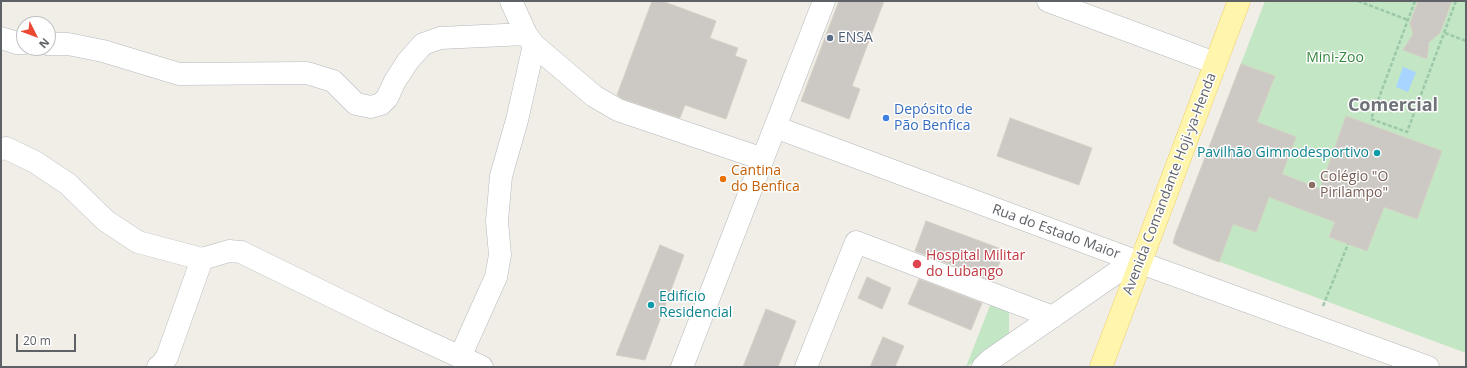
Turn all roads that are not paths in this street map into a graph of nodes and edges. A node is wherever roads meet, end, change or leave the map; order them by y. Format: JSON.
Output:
{"nodes":[{"id":1,"x":511,"y":1,"type":"edge"},
{"id":2,"x":824,"y":1,"type":"edge"},
{"id":3,"x":1048,"y":1,"type":"edge"},
{"id":4,"x":1239,"y":1,"type":"edge"},
{"id":5,"x":1,"y":38,"type":"edge"},
{"id":6,"x":530,"y":40,"type":"junction"},
{"id":7,"x":16,"y":43,"type":"edge"},
{"id":8,"x":56,"y":44,"type":"edge"},
{"id":9,"x":1215,"y":64,"type":"junction"},
{"id":10,"x":775,"y":127,"type":"junction"},
{"id":11,"x":1,"y":149,"type":"edge"},
{"id":12,"x":763,"y":159,"type":"junction"},
{"id":13,"x":202,"y":259,"type":"junction"},
{"id":14,"x":1141,"y":263,"type":"junction"},
{"id":15,"x":1053,"y":317,"type":"junction"},
{"id":16,"x":460,"y":357,"type":"junction"},
{"id":17,"x":158,"y":367,"type":"edge"},
{"id":18,"x":482,"y":367,"type":"edge"},
{"id":19,"x":682,"y":367,"type":"edge"},
{"id":20,"x":806,"y":367,"type":"edge"},
{"id":21,"x":983,"y":367,"type":"edge"},
{"id":22,"x":1101,"y":367,"type":"edge"},
{"id":23,"x":1428,"y":367,"type":"edge"}],
"edges":[{"from":1,"to":6,"type":"street"},
{"from":2,"to":10,"type":"street"},
{"from":3,"to":9,"type":"street"},
{"from":4,"to":9,"type":"main road","name":"Avenida Comandante Hoji-ya-Henda"},
{"from":5,"to":7,"type":"street"},
{"from":6,"to":8,"type":"street"},
{"from":6,"to":12,"type":"street"},
{"from":6,"to":16,"type":"street"},
{"from":9,"to":14,"type":"main road","name":"Avenida Comandante Hoji-ya-Henda"},
{"from":10,"to":12,"type":"street"},
{"from":10,"to":14,"type":"street","name":"Rua do Estado Maior"},
{"from":11,"to":13,"type":"street"},
{"from":12,"to":19,"type":"street"},
{"from":13,"to":16,"type":"street"},
{"from":13,"to":17,"type":"street"},
{"from":14,"to":15,"type":"street"},
{"from":14,"to":22,"type":"main road","name":"Avenida Comandante Hoji-ya-Henda"},
{"from":14,"to":23,"type":"street","name":"Rua do Estado Maior"},
{"from":15,"to":20,"type":"street"},
{"from":15,"to":21,"type":"street"},
{"from":16,"to":18,"type":"street"}]}
